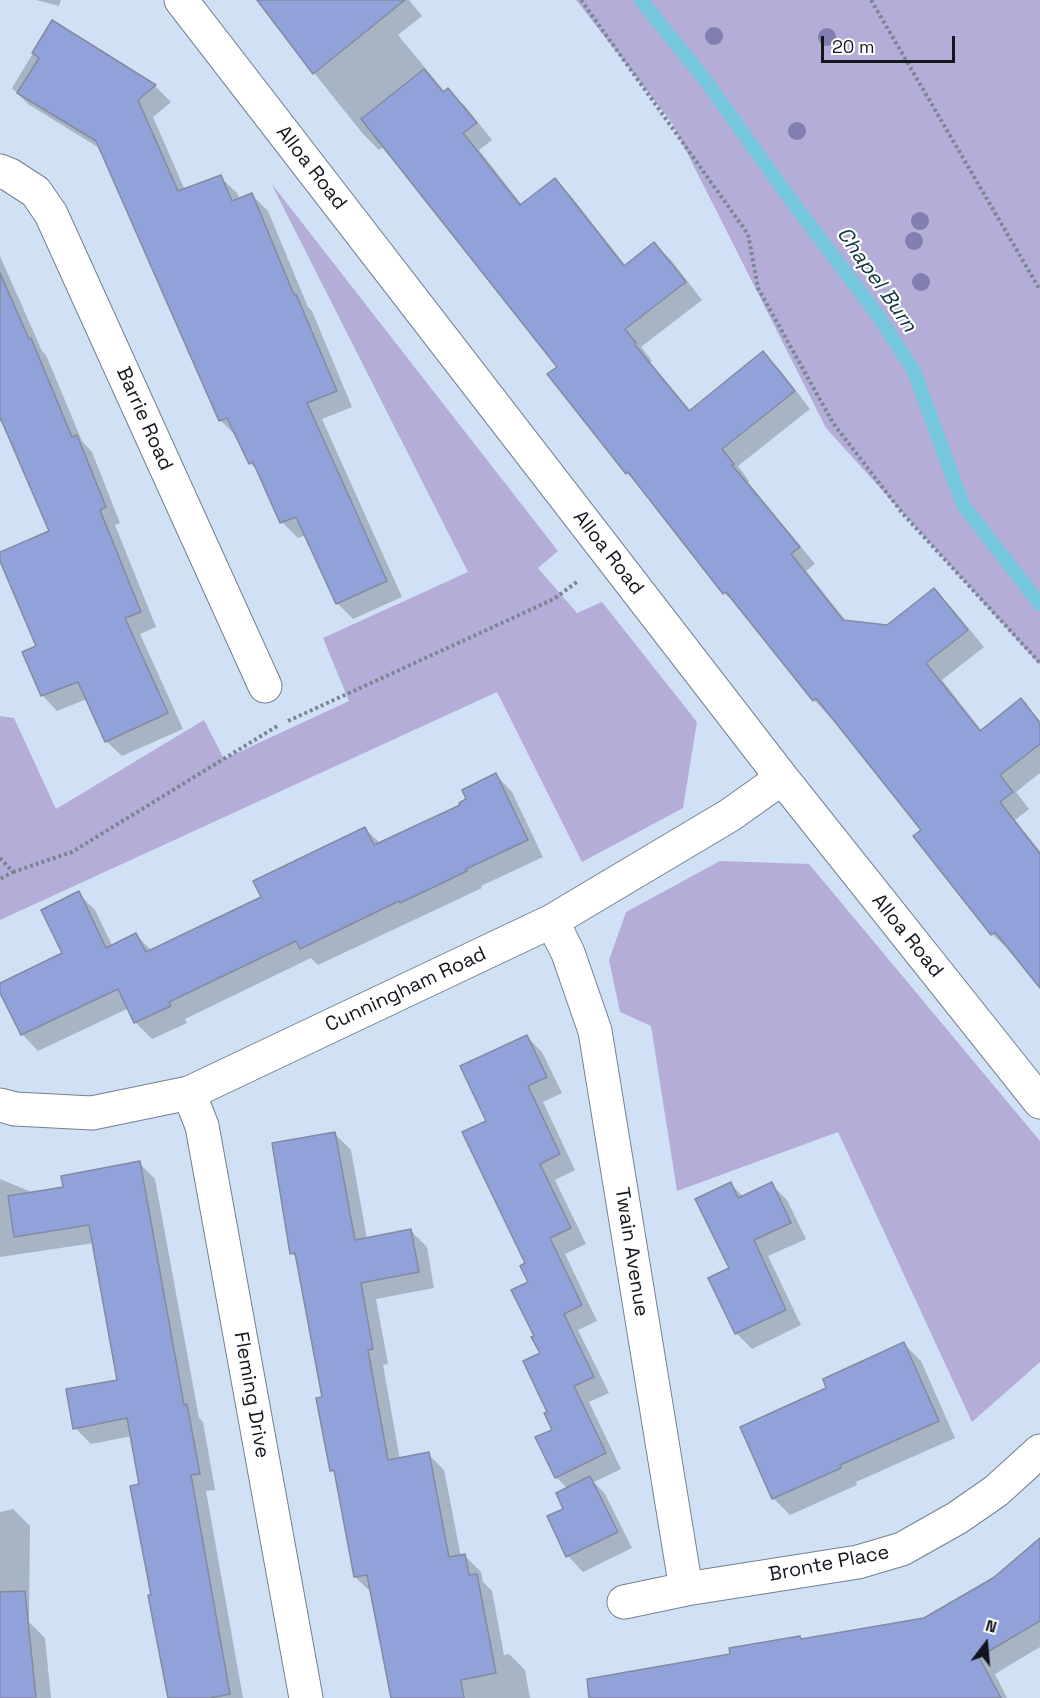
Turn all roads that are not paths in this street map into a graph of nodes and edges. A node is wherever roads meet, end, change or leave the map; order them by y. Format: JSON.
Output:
{"nodes":[{"id":1,"x":181,"y":0,"type":"edge"},
{"id":2,"x":0,"y":171,"type":"edge"},
{"id":3,"x":265,"y":686,"type":"dead end"},
{"id":4,"x":782,"y":778,"type":"junction"},
{"id":5,"x":552,"y":921,"type":"junction"},
{"id":6,"x":189,"y":1094,"type":"junction"},
{"id":7,"x":1040,"y":1102,"type":"edge"},
{"id":8,"x":0,"y":1105,"type":"edge"},
{"id":9,"x":1040,"y":1451,"type":"edge"},
{"id":10,"x":686,"y":1589,"type":"junction"},
{"id":11,"x":624,"y":1602,"type":"dead end"},
{"id":12,"x":306,"y":1698,"type":"edge"}],
"edges":[{"from":1,"to":4,"type":"street","name":"Alloa Road"},
{"from":2,"to":3,"type":"street","name":"Barrie Road"},
{"from":4,"to":5,"type":"street","name":"Cunningham Road"},
{"from":4,"to":7,"type":"street","name":"Alloa Road"},
{"from":5,"to":6,"type":"street","name":"Cunningham Road"},
{"from":5,"to":10,"type":"street","name":"Twain Avenue"},
{"from":6,"to":8,"type":"street","name":"Cunningham Road"},
{"from":6,"to":12,"type":"street","name":"Fleming Drive"},
{"from":9,"to":10,"type":"street","name":"Bronte Place"},
{"from":10,"to":11,"type":"street","name":"Bronte Place"}]}
